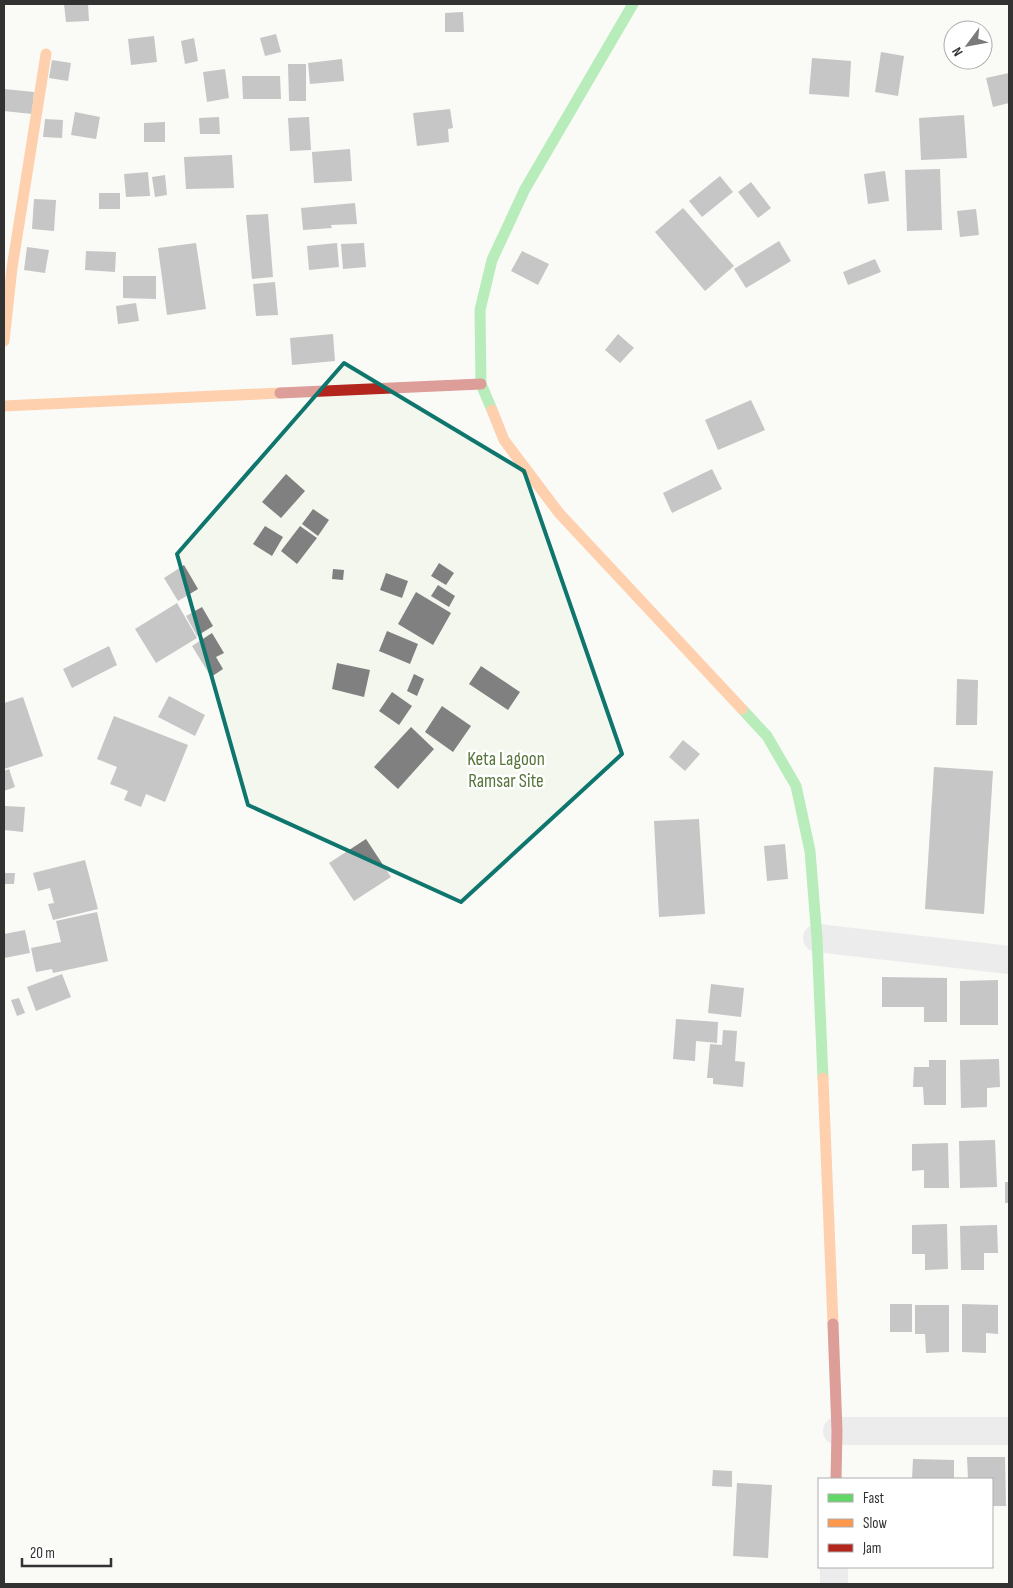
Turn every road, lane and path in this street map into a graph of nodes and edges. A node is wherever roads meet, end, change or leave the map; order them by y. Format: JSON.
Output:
{"nodes":[{"id":1,"x":633,"y":4,"type":"edge"},
{"id":2,"x":46,"y":54,"type":"dead end"},
{"id":3,"x":4,"y":341,"type":"edge"},
{"id":4,"x":480,"y":384,"type":"junction"},
{"id":5,"x":4,"y":406,"type":"edge"},
{"id":6,"x":817,"y":938,"type":"junction"},
{"id":7,"x":1009,"y":960,"type":"edge"},
{"id":8,"x":1009,"y":1430,"type":"edge"},
{"id":9,"x":838,"y":1431,"type":"junction"},
{"id":10,"x":836,"y":1478,"type":"edge"},
{"id":11,"x":834,"y":1568,"type":"edge"},
{"id":12,"x":834,"y":1584,"type":"edge"}],
"edges":[{"from":1,"to":4,"type":"street"},
{"from":2,"to":3,"type":"street"},
{"from":4,"to":5,"type":"street"},
{"from":4,"to":6,"type":"street"},
{"from":6,"to":7,"type":"street"},
{"from":6,"to":9,"type":"street"},
{"from":8,"to":9,"type":"street"},
{"from":9,"to":10,"type":"street"},
{"from":11,"to":12,"type":"street"}]}
